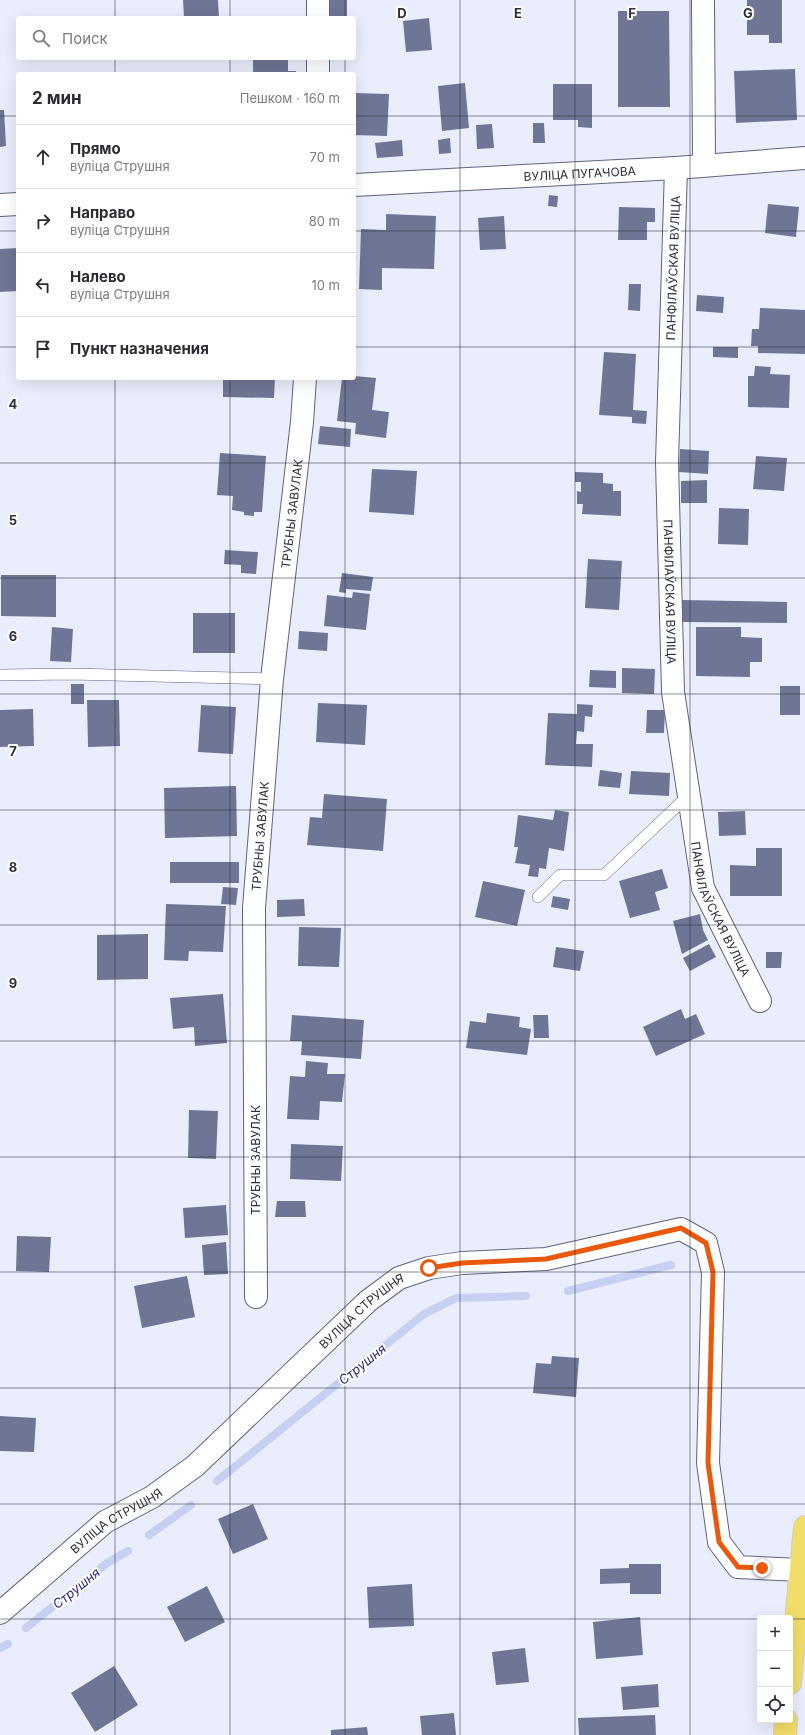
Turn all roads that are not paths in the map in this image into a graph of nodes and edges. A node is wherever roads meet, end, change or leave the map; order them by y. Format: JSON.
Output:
{"nodes":[{"id":1,"x":318,"y":0,"type":"edge"},
{"id":2,"x":703,"y":0,"type":"edge"},
{"id":3,"x":318,"y":16,"type":"edge"},
{"id":4,"x":318,"y":60,"type":"edge"},
{"id":5,"x":318,"y":72,"type":"edge"},
{"id":6,"x":805,"y":158,"type":"edge"},
{"id":7,"x":704,"y":165,"type":"junction"},
{"id":8,"x":676,"y":168,"type":"junction"},
{"id":9,"x":356,"y":185,"type":"edge"},
{"id":10,"x":16,"y":204,"type":"edge"},
{"id":11,"x":0,"y":205,"type":"edge"},
{"id":12,"x":305,"y":380,"type":"edge"},
{"id":13,"x":0,"y":675,"type":"edge"},
{"id":14,"x":272,"y":679,"type":"junction"},
{"id":15,"x":690,"y":795,"type":"junction"},
{"id":16,"x":538,"y":897,"type":"dead end"},
{"id":17,"x":760,"y":1001,"type":"dead end"},
{"id":18,"x":256,"y":1297,"type":"dead end"},
{"id":19,"x":805,"y":1527,"type":"edge"},
{"id":20,"x":801,"y":1570,"type":"junction"},
{"id":21,"x":0,"y":1613,"type":"edge"},
{"id":22,"x":793,"y":1652,"type":"edge"},
{"id":23,"x":786,"y":1723,"type":"edge"},
{"id":24,"x":785,"y":1735,"type":"edge"}],
"edges":[{"from":1,"to":3,"type":"street"},
{"from":2,"to":7,"type":"street"},
{"from":4,"to":5,"type":"street"},
{"from":6,"to":7,"type":"street","name":"ВУЛІЦА ПУГАЧОВА"},
{"from":7,"to":8,"type":"street","name":"ВУЛІЦА ПУГАЧОВА"},
{"from":8,"to":9,"type":"street","name":"ВУЛІЦА ПУГАЧОВА"},
{"from":8,"to":15,"type":"street","name":"ПАНФІЛАЎСКАЯ ВУЛІЦА"},
{"from":10,"to":11,"type":"street"},
{"from":12,"to":14,"type":"street","name":"ТРУБНЫ ЗАВУЛАК"},
{"from":13,"to":14,"type":"lane"},
{"from":14,"to":18,"type":"street","name":"ТРУБНЫ ЗАВУЛАК"},
{"from":15,"to":16,"type":"lane"},
{"from":15,"to":17,"type":"street","name":"ПАНФІЛАЎСКАЯ ВУЛІЦА"},
{"from":19,"to":20,"type":"main road"},
{"from":20,"to":21,"type":"street","name":"ВУЛІЦА СТРУШНЯ"},
{"from":20,"to":22,"type":"main road"},
{"from":23,"to":24,"type":"main road"}]}
